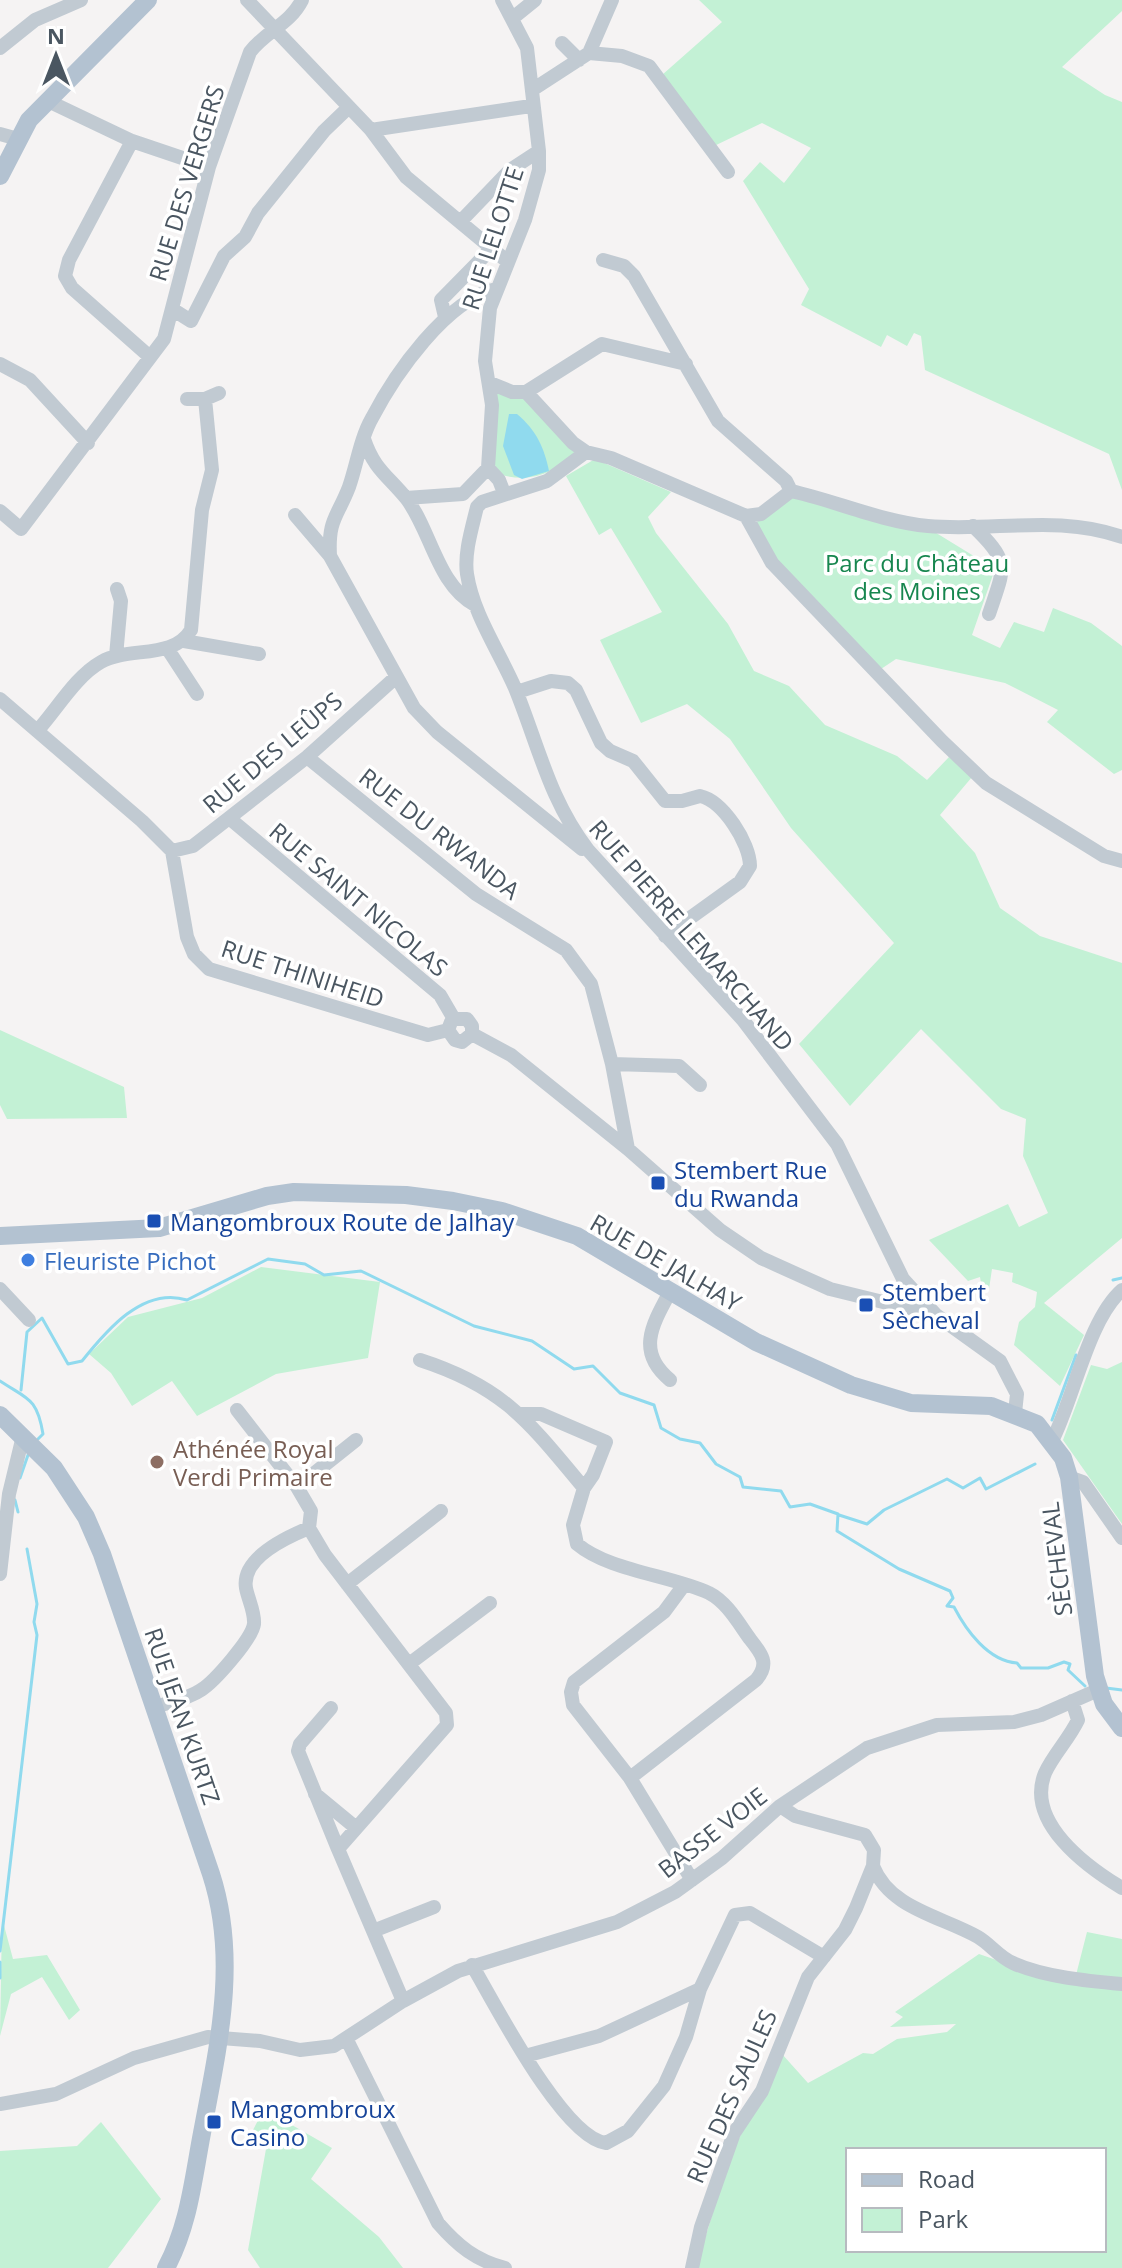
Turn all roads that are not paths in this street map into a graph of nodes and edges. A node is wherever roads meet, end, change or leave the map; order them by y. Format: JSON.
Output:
{"nodes":[{"id":1,"x":81,"y":0,"type":"edge"},
{"id":2,"x":247,"y":0,"type":"edge"},
{"id":3,"x":302,"y":0,"type":"edge"},
{"id":4,"x":502,"y":0,"type":"edge"},
{"id":5,"x":535,"y":0,"type":"edge"},
{"id":6,"x":612,"y":0,"type":"edge"},
{"id":7,"x":146,"y":1,"type":"edge"},
{"id":8,"x":514,"y":17,"type":"junction"},
{"id":9,"x":275,"y":29,"type":"junction"},
{"id":10,"x":562,"y":43,"type":"dead end"},
{"id":11,"x":0,"y":48,"type":"edge"},
{"id":12,"x":584,"y":56,"type":"junction"},
{"id":13,"x":532,"y":98,"type":"junction"},
{"id":14,"x":48,"y":101,"type":"junction"},
{"id":15,"x":349,"y":107,"type":"junction"},
{"id":16,"x":371,"y":130,"type":"junction"},
{"id":17,"x":9,"y":136,"type":"edge"},
{"id":18,"x":132,"y":141,"type":"junction"},
{"id":19,"x":539,"y":151,"type":"junction"},
{"id":20,"x":209,"y":167,"type":"junction"},
{"id":21,"x":728,"y":172,"type":"dead end"},
{"id":22,"x":0,"y":176,"type":"edge"},
{"id":23,"x":460,"y":222,"type":"junction"},
{"id":24,"x":492,"y":248,"type":"junction"},
{"id":25,"x":603,"y":260,"type":"dead end"},
{"id":26,"x":508,"y":262,"type":"junction"},
{"id":27,"x":496,"y":289,"type":"junction"},
{"id":28,"x":172,"y":309,"type":"junction"},
{"id":29,"x":445,"y":317,"type":"junction"},
{"id":30,"x":150,"y":357,"type":"junction"},
{"id":31,"x":0,"y":364,"type":"edge"},
{"id":32,"x":686,"y":364,"type":"junction"},
{"id":33,"x":490,"y":383,"type":"junction"},
{"id":34,"x":526,"y":392,"type":"junction"},
{"id":35,"x":187,"y":399,"type":"dead end"},
{"id":36,"x":364,"y":439,"type":"junction"},
{"id":37,"x":88,"y":443,"type":"junction"},
{"id":38,"x":586,"y":452,"type":"junction"},
{"id":39,"x":488,"y":468,"type":"junction"},
{"id":40,"x":791,"y":491,"type":"junction"},
{"id":41,"x":504,"y":493,"type":"junction"},
{"id":42,"x":406,"y":498,"type":"junction"},
{"id":43,"x":0,"y":511,"type":"edge"},
{"id":44,"x":295,"y":515,"type":"dead end"},
{"id":45,"x":746,"y":516,"type":"junction"},
{"id":46,"x":973,"y":526,"type":"junction"},
{"id":47,"x":1122,"y":537,"type":"edge"},
{"id":48,"x":330,"y":556,"type":"junction"},
{"id":49,"x":117,"y":589,"type":"dead end"},
{"id":50,"x":475,"y":605,"type":"junction"},
{"id":51,"x":989,"y":614,"type":"dead end"},
{"id":52,"x":184,"y":641,"type":"junction"},
{"id":53,"x":167,"y":648,"type":"junction"},
{"id":54,"x":259,"y":654,"type":"dead end"},
{"id":55,"x":116,"y":656,"type":"junction"},
{"id":56,"x":395,"y":678,"type":"junction"},
{"id":57,"x":517,"y":692,"type":"junction"},
{"id":58,"x":197,"y":694,"type":"dead end"},
{"id":59,"x":0,"y":699,"type":"edge"},
{"id":60,"x":38,"y":730,"type":"junction"},
{"id":61,"x":307,"y":757,"type":"junction"},
{"id":62,"x":229,"y":818,"type":"junction"},
{"id":63,"x":588,"y":850,"type":"junction"},
{"id":64,"x":172,"y":851,"type":"junction"},
{"id":65,"x":1122,"y":861,"type":"edge"},
{"id":66,"x":665,"y":936,"type":"junction"},
{"id":67,"x":451,"y":1025,"type":"junction"},
{"id":68,"x":612,"y":1064,"type":"junction"},
{"id":69,"x":700,"y":1085,"type":"dead end"},
{"id":70,"x":621,"y":1107,"type":"junction"},
{"id":71,"x":593,"y":1120,"type":"junction"},
{"id":72,"x":628,"y":1149,"type":"junction"},
{"id":73,"x":0,"y":1236,"type":"edge"},
{"id":74,"x":0,"y":1289,"type":"edge"},
{"id":75,"x":1122,"y":1290,"type":"edge"},
{"id":76,"x":670,"y":1292,"type":"junction"},
{"id":77,"x":936,"y":1315,"type":"junction"},
{"id":78,"x":29,"y":1320,"type":"dead end"},
{"id":79,"x":420,"y":1360,"type":"dead end"},
{"id":80,"x":670,"y":1380,"type":"dead end"},
{"id":81,"x":237,"y":1410,"type":"dead end"},
{"id":82,"x":1015,"y":1413,"type":"junction"},
{"id":83,"x":521,"y":1414,"type":"junction"},
{"id":84,"x":0,"y":1415,"type":"edge"},
{"id":85,"x":23,"y":1436,"type":"junction"},
{"id":86,"x":356,"y":1440,"type":"dead end"},
{"id":87,"x":1052,"y":1441,"type":"junction"},
{"id":88,"x":1069,"y":1477,"type":"junction"},
{"id":89,"x":297,"y":1487,"type":"junction"},
{"id":90,"x":584,"y":1488,"type":"junction"},
{"id":91,"x":4,"y":1493,"type":"edge"},
{"id":92,"x":441,"y":1511,"type":"dead end"},
{"id":93,"x":309,"y":1528,"type":"junction"},
{"id":94,"x":1122,"y":1538,"type":"edge"},
{"id":95,"x":0,"y":1574,"type":"edge"},
{"id":96,"x":347,"y":1584,"type":"junction"},
{"id":97,"x":684,"y":1585,"type":"junction"},
{"id":98,"x":490,"y":1603,"type":"dead end"},
{"id":99,"x":409,"y":1664,"type":"junction"},
{"id":100,"x":1096,"y":1683,"type":"junction"},
{"id":101,"x":1072,"y":1701,"type":"junction"},
{"id":102,"x":155,"y":1707,"type":"junction"},
{"id":103,"x":331,"y":1708,"type":"dead end"},
{"id":104,"x":1122,"y":1728,"type":"edge"},
{"id":105,"x":630,"y":1778,"type":"junction"},
{"id":106,"x":313,"y":1792,"type":"junction"},
{"id":107,"x":780,"y":1806,"type":"junction"},
{"id":108,"x":355,"y":1827,"type":"junction"},
{"id":109,"x":338,"y":1849,"type":"junction"},
{"id":110,"x":873,"y":1866,"type":"junction"},
{"id":111,"x":692,"y":1880,"type":"junction"},
{"id":112,"x":1122,"y":1888,"type":"edge"},
{"id":113,"x":434,"y":1907,"type":"dead end"},
{"id":114,"x":373,"y":1931,"type":"junction"},
{"id":115,"x":824,"y":1957,"type":"junction"},
{"id":116,"x":472,"y":1965,"type":"junction"},
{"id":117,"x":1122,"y":1984,"type":"edge"},
{"id":118,"x":700,"y":1989,"type":"junction"},
{"id":119,"x":403,"y":2001,"type":"junction"},
{"id":120,"x":220,"y":2036,"type":"junction"},
{"id":121,"x":347,"y":2040,"type":"junction"},
{"id":122,"x":525,"y":2056,"type":"junction"},
{"id":123,"x":0,"y":2104,"type":"edge"},
{"id":124,"x":166,"y":2268,"type":"edge"},
{"id":125,"x":505,"y":2268,"type":"edge"},
{"id":126,"x":692,"y":2268,"type":"edge"}],
"edges":[{"from":1,"to":11,"type":"street"},
{"from":2,"to":9,"type":"street"},
{"from":3,"to":9,"type":"street","name":"RUE DES VERGERS"},
{"from":4,"to":8,"type":"street","name":"RUE LELOTTE"},
{"from":5,"to":8,"type":"street"},
{"from":6,"to":12,"type":"street"},
{"from":7,"to":14,"type":"main road"},
{"from":8,"to":13,"type":"street","name":"RUE LELOTTE"},
{"from":9,"to":15,"type":"street"},
{"from":9,"to":20,"type":"street","name":"RUE DES VERGERS"},
{"from":10,"to":12,"type":"street"},
{"from":12,"to":13,"type":"street"},
{"from":12,"to":21,"type":"street"},
{"from":13,"to":16,"type":"street"},
{"from":13,"to":19,"type":"street","name":"RUE LELOTTE"},
{"from":14,"to":17,"type":"main road"},
{"from":14,"to":18,"type":"street"},
{"from":15,"to":16,"type":"street"},
{"from":15,"to":28,"type":"street"},
{"from":16,"to":23,"type":"street"},
{"from":17,"to":22,"type":"main road"},
{"from":18,"to":20,"type":"street"},
{"from":18,"to":30,"type":"street"},
{"from":19,"to":23,"type":"street"},
{"from":19,"to":26,"type":"street","name":"RUE LELOTTE"},
{"from":20,"to":28,"type":"street","name":"RUE DES VERGERS"},
{"from":23,"to":24,"type":"street"},
{"from":24,"to":26,"type":"street"},
{"from":24,"to":29,"type":"street"},
{"from":25,"to":32,"type":"street"},
{"from":26,"to":27,"type":"street","name":"RUE LELOTTE"},
{"from":27,"to":29,"type":"street"},
{"from":27,"to":33,"type":"street","name":"RUE LELOTTE"},
{"from":28,"to":30,"type":"street","name":"RUE DES VERGERS"},
{"from":29,"to":36,"type":"street"},
{"from":30,"to":37,"type":"street","name":"RUE DES VERGERS"},
{"from":31,"to":37,"type":"street"},
{"from":32,"to":34,"type":"street"},
{"from":32,"to":40,"type":"street"},
{"from":33,"to":34,"type":"street"},
{"from":33,"to":39,"type":"street","name":"RUE LELOTTE"},
{"from":34,"to":38,"type":"street"},
{"from":35,"to":52,"type":"street"},
{"from":36,"to":42,"type":"street"},
{"from":36,"to":48,"type":"street"},
{"from":37,"to":43,"type":"street","name":"RUE DES VERGERS"},
{"from":38,"to":41,"type":"street"},
{"from":38,"to":45,"type":"street"},
{"from":39,"to":41,"type":"street"},
{"from":39,"to":42,"type":"street"},
{"from":40,"to":45,"type":"street"},
{"from":40,"to":46,"type":"street"},
{"from":41,"to":50,"type":"street","name":"RUE PIERRE LEMARCHAND"},
{"from":42,"to":50,"type":"street"},
{"from":44,"to":48,"type":"street"},
{"from":45,"to":65,"type":"street"},
{"from":46,"to":47,"type":"street"},
{"from":46,"to":51,"type":"street"},
{"from":48,"to":56,"type":"street"},
{"from":49,"to":55,"type":"street"},
{"from":50,"to":57,"type":"street","name":"RUE PIERRE LEMARCHAND"},
{"from":52,"to":53,"type":"street"},
{"from":52,"to":54,"type":"street"},
{"from":53,"to":55,"type":"street"},
{"from":53,"to":58,"type":"street"},
{"from":55,"to":60,"type":"street"},
{"from":56,"to":61,"type":"street","name":"RUE DES LEÛPS"},
{"from":56,"to":63,"type":"street"},
{"from":57,"to":63,"type":"street","name":"RUE PIERRE LEMARCHAND"},
{"from":57,"to":66,"type":"street"},
{"from":59,"to":60,"type":"street"},
{"from":60,"to":64,"type":"street"},
{"from":61,"to":62,"type":"street","name":"RUE DES LEÛPS"},
{"from":61,"to":68,"type":"street","name":"RUE DU RWANDA"},
{"from":62,"to":64,"type":"street","name":"RUE DES LEÛPS"},
{"from":62,"to":67,"type":"street","name":"RUE SAINT NICOLAS"},
{"from":63,"to":66,"type":"street","name":"RUE PIERRE LEMARCHAND"},
{"from":64,"to":67,"type":"street","name":"RUE THINIHEID"},
{"from":66,"to":77,"type":"street","name":"RUE PIERRE LEMARCHAND"},
{"from":67,"to":71,"type":"street"},
{"from":68,"to":69,"type":"street"},
{"from":68,"to":70,"type":"street","name":"RUE DU RWANDA"},
{"from":70,"to":71,"type":"street"},
{"from":70,"to":72,"type":"street","name":"RUE DU RWANDA"},
{"from":71,"to":72,"type":"street"},
{"from":72,"to":77,"type":"street"},
{"from":73,"to":76,"type":"main road","name":"RUE DE JALHAY"},
{"from":74,"to":78,"type":"street"},
{"from":75,"to":87,"type":"street"},
{"from":76,"to":80,"type":"street"},
{"from":76,"to":82,"type":"main road","name":"RUE DE JALHAY"},
{"from":77,"to":82,"type":"street","name":"RUE PIERRE LEMARCHAND"},
{"from":79,"to":83,"type":"street"},
{"from":81,"to":89,"type":"street"},
{"from":82,"to":87,"type":"main road"},
{"from":83,"to":90,"type":"street"},
{"from":83,"to":90,"type":"street"},
{"from":84,"to":85,"type":"main road","name":"RUE JEAN KURTZ"},
{"from":85,"to":91,"type":"street"},
{"from":85,"to":102,"type":"main road","name":"RUE JEAN KURTZ"},
{"from":86,"to":89,"type":"street"},
{"from":87,"to":88,"type":"main road","name":"SÈCHEVAL"},
{"from":88,"to":94,"type":"street"},
{"from":88,"to":100,"type":"main road","name":"SÈCHEVAL"},
{"from":89,"to":93,"type":"street"},
{"from":90,"to":97,"type":"street"},
{"from":91,"to":95,"type":"street"},
{"from":92,"to":96,"type":"street"},
{"from":93,"to":96,"type":"street"},
{"from":93,"to":102,"type":"street"},
{"from":96,"to":99,"type":"street"},
{"from":97,"to":105,"type":"street"},
{"from":97,"to":105,"type":"street"},
{"from":98,"to":99,"type":"street"},
{"from":99,"to":108,"type":"street"},
{"from":100,"to":101,"type":"street","name":"BASSE VOIE"},
{"from":100,"to":104,"type":"main road"},
{"from":101,"to":107,"type":"street","name":"BASSE VOIE"},
{"from":101,"to":112,"type":"street"},
{"from":102,"to":120,"type":"main road","name":"RUE JEAN KURTZ"},
{"from":103,"to":106,"type":"street"},
{"from":105,"to":111,"type":"street"},
{"from":106,"to":108,"type":"street"},
{"from":106,"to":109,"type":"street"},
{"from":107,"to":110,"type":"street"},
{"from":107,"to":111,"type":"street","name":"BASSE VOIE"},
{"from":108,"to":109,"type":"street"},
{"from":109,"to":114,"type":"street"},
{"from":110,"to":115,"type":"street","name":"RUE DES SAULES"},
{"from":110,"to":117,"type":"street"},
{"from":111,"to":116,"type":"street","name":"BASSE VOIE"},
{"from":113,"to":114,"type":"street"},
{"from":114,"to":119,"type":"street"},
{"from":115,"to":118,"type":"street"},
{"from":115,"to":126,"type":"street","name":"RUE DES SAULES"},
{"from":116,"to":119,"type":"street","name":"BASSE VOIE"},
{"from":116,"to":122,"type":"street"},
{"from":118,"to":122,"type":"street"},
{"from":118,"to":122,"type":"street"},
{"from":119,"to":121,"type":"street","name":"BASSE VOIE"},
{"from":120,"to":121,"type":"street","name":"BASSE VOIE"},
{"from":120,"to":123,"type":"street"},
{"from":120,"to":124,"type":"main road","name":"RUE JEAN KURTZ"},
{"from":121,"to":125,"type":"street"}]}
